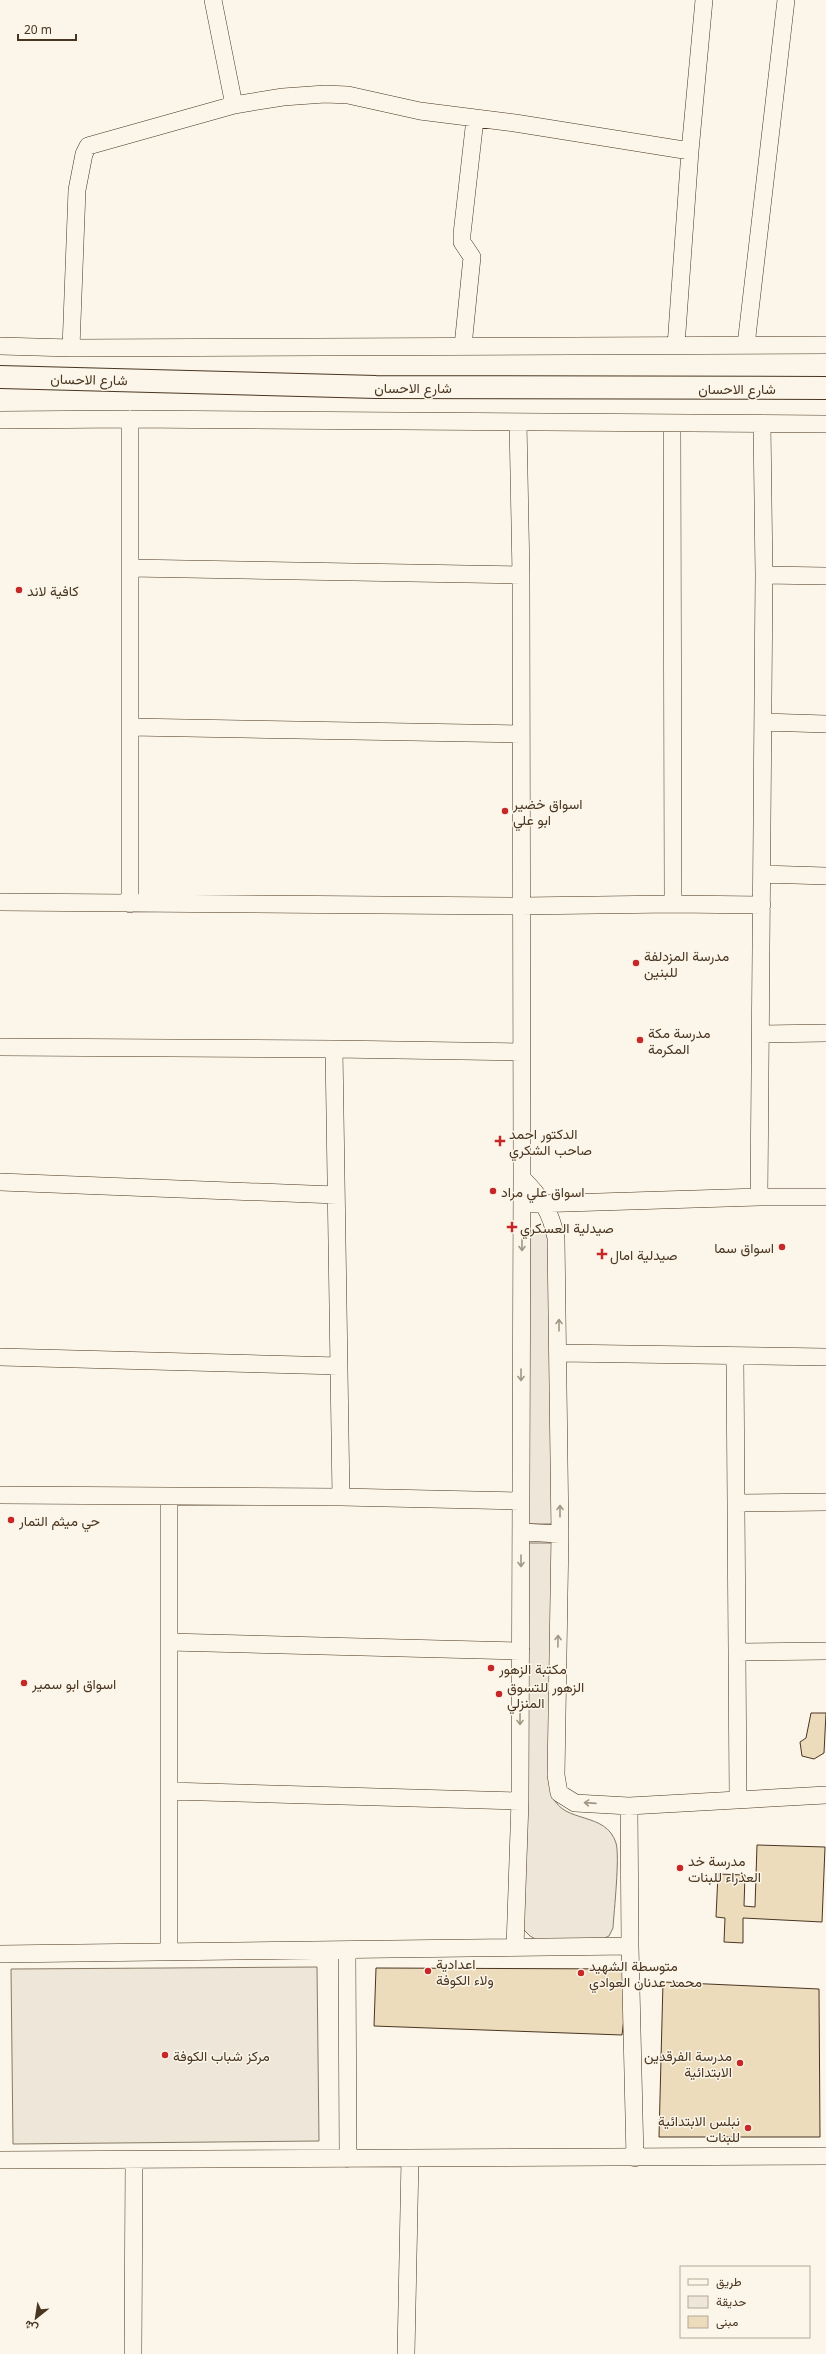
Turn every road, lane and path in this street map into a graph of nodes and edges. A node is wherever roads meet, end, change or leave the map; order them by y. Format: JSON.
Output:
{"nodes":[{"id":1,"x":213,"y":0,"type":"edge"},
{"id":2,"x":704,"y":0,"type":"edge"},
{"id":3,"x":786,"y":0,"type":"edge"},
{"id":4,"x":234,"y":106,"type":"junction"},
{"id":5,"x":475,"y":119,"type":"junction"},
{"id":6,"x":690,"y":151,"type":"junction"},
{"id":7,"x":746,"y":345,"type":"junction"},
{"id":8,"x":826,"y":345,"type":"edge"},
{"id":9,"x":0,"y":346,"type":"edge"},
{"id":10,"x":463,"y":346,"type":"junction"},
{"id":11,"x":676,"y":346,"type":"junction"},
{"id":12,"x":71,"y":348,"type":"junction"},
{"id":13,"x":0,"y":377,"type":"edge"},
{"id":14,"x":826,"y":388,"type":"edge"},
{"id":15,"x":130,"y":419,"type":"junction"},
{"id":16,"x":0,"y":420,"type":"edge"},
{"id":17,"x":518,"y":422,"type":"junction"},
{"id":18,"x":672,"y":423,"type":"junction"},
{"id":19,"x":762,"y":424,"type":"junction"},
{"id":20,"x":826,"y":424,"type":"edge"},
{"id":21,"x":130,"y":568,"type":"junction"},
{"id":22,"x":521,"y":574,"type":"junction"},
{"id":23,"x":764,"y":575,"type":"junction"},
{"id":24,"x":826,"y":576,"type":"edge"},
{"id":25,"x":764,"y":722,"type":"junction"},
{"id":26,"x":826,"y":724,"type":"edge"},
{"id":27,"x":130,"y":727,"type":"junction"},
{"id":28,"x":521,"y":734,"type":"junction"},
{"id":29,"x":762,"y":874,"type":"junction"},
{"id":30,"x":826,"y":876,"type":"edge"},
{"id":31,"x":0,"y":902,"type":"edge"},
{"id":32,"x":130,"y":904,"type":"junction"},
{"id":33,"x":673,"y":904,"type":"junction"},
{"id":34,"x":762,"y":905,"type":"junction"},
{"id":35,"x":520,"y":906,"type":"junction"},
{"id":36,"x":826,"y":1033,"type":"edge"},
{"id":37,"x":762,"y":1034,"type":"junction"},
{"id":38,"x":0,"y":1047,"type":"edge"},
{"id":39,"x":334,"y":1049,"type":"junction"},
{"id":40,"x":521,"y":1052,"type":"junction"},
{"id":41,"x":522,"y":1178,"type":"junction"},
{"id":42,"x":0,"y":1182,"type":"edge"},
{"id":43,"x":336,"y":1195,"type":"junction"},
{"id":44,"x":759,"y":1197,"type":"junction"},
{"id":45,"x":826,"y":1198,"type":"edge"},
{"id":46,"x":522,"y":1204,"type":"junction"},
{"id":47,"x":544,"y":1204,"type":"junction"},
{"id":48,"x":559,"y":1353,"type":"junction"},
{"id":49,"x":735,"y":1356,"type":"junction"},
{"id":50,"x":0,"y":1357,"type":"edge"},
{"id":51,"x":826,"y":1357,"type":"edge"},
{"id":52,"x":339,"y":1366,"type":"junction"},
{"id":53,"x":0,"y":1495,"type":"edge"},
{"id":54,"x":169,"y":1497,"type":"junction"},
{"id":55,"x":341,"y":1497,"type":"junction"},
{"id":56,"x":520,"y":1501,"type":"junction"},
{"id":57,"x":826,"y":1502,"type":"edge"},
{"id":58,"x":737,"y":1503,"type":"junction"},
{"id":59,"x":521,"y":1532,"type":"junction"},
{"id":60,"x":560,"y":1534,"type":"junction"},
{"id":61,"x":169,"y":1642,"type":"junction"},
{"id":62,"x":521,"y":1651,"type":"junction"},
{"id":63,"x":826,"y":1651,"type":"edge"},
{"id":64,"x":737,"y":1652,"type":"junction"},
{"id":65,"x":169,"y":1790,"type":"junction"},
{"id":66,"x":826,"y":1795,"type":"edge"},
{"id":67,"x":738,"y":1799,"type":"junction"},
{"id":68,"x":520,"y":1800,"type":"junction"},
{"id":69,"x":629,"y":1806,"type":"junction"},
{"id":70,"x":630,"y":1946,"type":"junction"},
{"id":71,"x":515,"y":1947,"type":"junction"},
{"id":72,"x":347,"y":1950,"type":"junction"},
{"id":73,"x":169,"y":1952,"type":"junction"},
{"id":74,"x":0,"y":1954,"type":"edge"},
{"id":75,"x":826,"y":2156,"type":"edge"},
{"id":76,"x":635,"y":2158,"type":"junction"},
{"id":77,"x":348,"y":2159,"type":"junction"},
{"id":78,"x":410,"y":2159,"type":"junction"},
{"id":79,"x":0,"y":2160,"type":"edge"},
{"id":80,"x":134,"y":2160,"type":"junction"},
{"id":81,"x":133,"y":2354,"type":"edge"},
{"id":82,"x":406,"y":2354,"type":"edge"}],
"edges":[{"from":1,"to":4,"type":"street"},
{"from":2,"to":6,"type":"street"},
{"from":3,"to":7,"type":"street"},
{"from":4,"to":5,"type":"street"},
{"from":4,"to":12,"type":"street"},
{"from":5,"to":6,"type":"street"},
{"from":5,"to":10,"type":"street"},
{"from":6,"to":11,"type":"street"},
{"from":7,"to":8,"type":"street"},
{"from":7,"to":11,"type":"street"},
{"from":9,"to":12,"type":"street"},
{"from":10,"to":11,"type":"street"},
{"from":10,"to":12,"type":"street"},
{"from":13,"to":14,"type":"street","name":"شارع الاحسان"},
{"from":15,"to":16,"type":"street"},
{"from":15,"to":17,"type":"street"},
{"from":15,"to":21,"type":"street"},
{"from":17,"to":18,"type":"street"},
{"from":17,"to":22,"type":"street"},
{"from":18,"to":19,"type":"street"},
{"from":18,"to":33,"type":"street"},
{"from":19,"to":20,"type":"street"},
{"from":19,"to":23,"type":"street"},
{"from":21,"to":22,"type":"street"},
{"from":21,"to":27,"type":"street"},
{"from":22,"to":28,"type":"street"},
{"from":23,"to":24,"type":"street"},
{"from":23,"to":25,"type":"street"},
{"from":25,"to":26,"type":"street"},
{"from":25,"to":29,"type":"street"},
{"from":27,"to":28,"type":"street"},
{"from":27,"to":32,"type":"street"},
{"from":28,"to":35,"type":"street"},
{"from":29,"to":30,"type":"street"},
{"from":29,"to":34,"type":"street"},
{"from":31,"to":32,"type":"street"},
{"from":32,"to":35,"type":"street"},
{"from":33,"to":34,"type":"street"},
{"from":33,"to":35,"type":"street"},
{"from":34,"to":37,"type":"street"},
{"from":35,"to":40,"type":"street"},
{"from":36,"to":37,"type":"street"},
{"from":37,"to":44,"type":"street"},
{"from":38,"to":39,"type":"street"},
{"from":39,"to":40,"type":"street"},
{"from":39,"to":43,"type":"street"},
{"from":40,"to":41,"type":"street"},
{"from":41,"to":46,"type":"street"},
{"from":41,"to":47,"type":"street"},
{"from":42,"to":43,"type":"street"},
{"from":43,"to":52,"type":"street"},
{"from":44,"to":45,"type":"street"},
{"from":44,"to":47,"type":"street"},
{"from":46,"to":47,"type":"street"},
{"from":46,"to":56,"type":"street","one_way":true},
{"from":48,"to":47,"type":"street","one_way":true},
{"from":48,"to":49,"type":"street"},
{"from":60,"to":48,"type":"street","one_way":true},
{"from":49,"to":51,"type":"street"},
{"from":49,"to":58,"type":"street"},
{"from":50,"to":52,"type":"street"},
{"from":52,"to":55,"type":"street"},
{"from":53,"to":54,"type":"street"},
{"from":54,"to":55,"type":"street"},
{"from":54,"to":61,"type":"street"},
{"from":55,"to":56,"type":"street"},
{"from":56,"to":59,"type":"street"},
{"from":57,"to":58,"type":"street"},
{"from":58,"to":64,"type":"street"},
{"from":59,"to":60,"type":"street"},
{"from":59,"to":62,"type":"street","one_way":true},
{"from":69,"to":60,"type":"street","one_way":true},
{"from":61,"to":62,"type":"street"},
{"from":61,"to":65,"type":"street"},
{"from":62,"to":68,"type":"street","one_way":true},
{"from":63,"to":64,"type":"street"},
{"from":64,"to":67,"type":"street"},
{"from":65,"to":68,"type":"street"},
{"from":65,"to":73,"type":"street"},
{"from":66,"to":67,"type":"street"},
{"from":67,"to":69,"type":"street"},
{"from":68,"to":71,"type":"street"},
{"from":69,"to":70,"type":"street"},
{"from":70,"to":71,"type":"street"},
{"from":70,"to":76,"type":"street"},
{"from":71,"to":72,"type":"street"},
{"from":72,"to":73,"type":"street"},
{"from":72,"to":77,"type":"street"},
{"from":73,"to":74,"type":"street"},
{"from":75,"to":76,"type":"street"},
{"from":76,"to":78,"type":"street"},
{"from":77,"to":78,"type":"street"},
{"from":77,"to":80,"type":"street"},
{"from":78,"to":82,"type":"street"},
{"from":79,"to":80,"type":"street"},
{"from":80,"to":81,"type":"street"}]}
